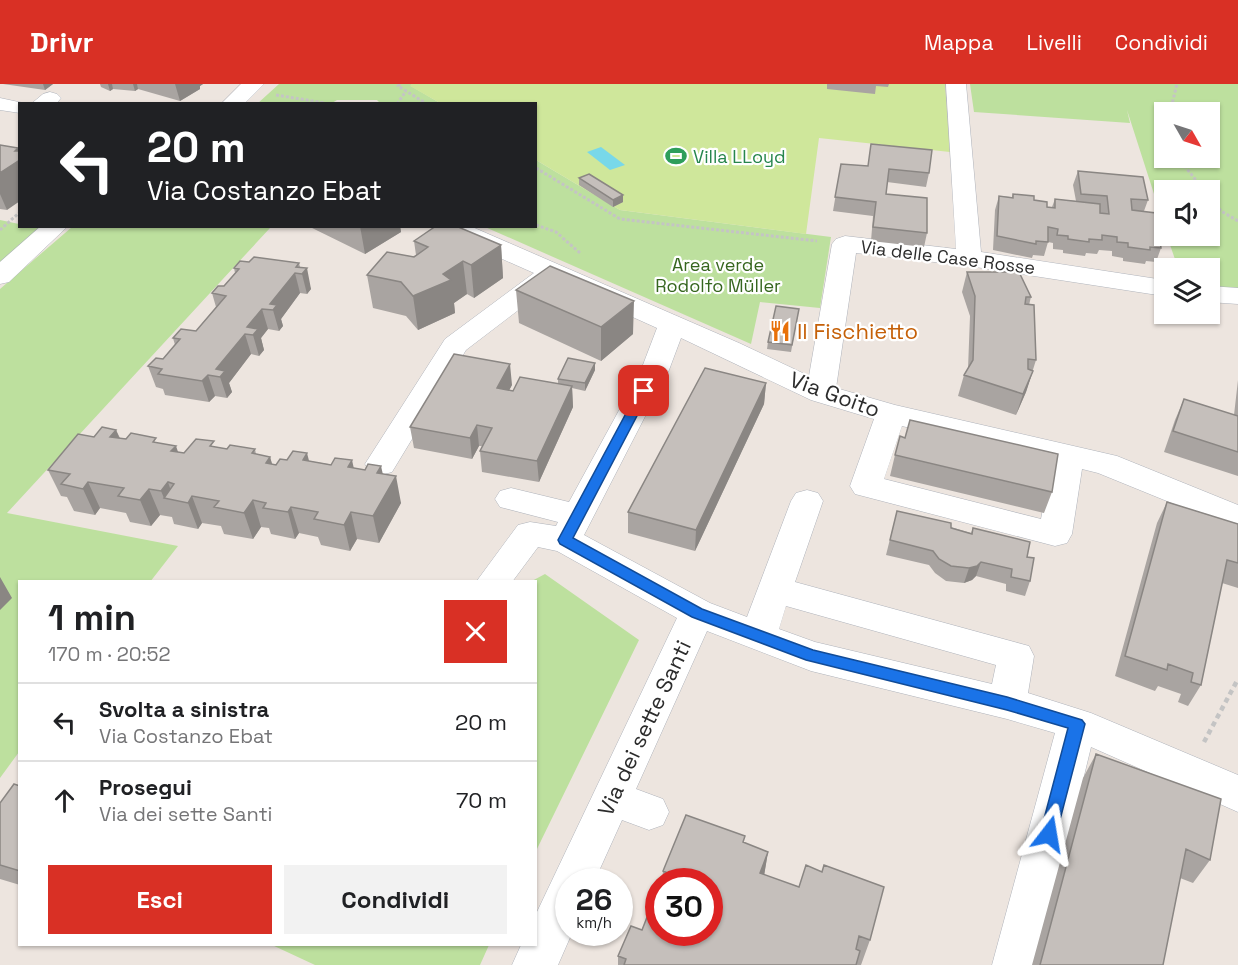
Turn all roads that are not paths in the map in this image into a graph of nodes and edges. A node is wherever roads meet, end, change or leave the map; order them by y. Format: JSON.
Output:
{"nodes":[{"id":1,"x":254,"y":84,"type":"edge"},
{"id":2,"x":956,"y":84,"type":"edge"},
{"id":3,"x":233,"y":102,"type":"edge"},
{"id":4,"x":0,"y":104,"type":"edge"},
{"id":5,"x":18,"y":107,"type":"edge"},
{"id":6,"x":54,"y":228,"type":"edge"},
{"id":7,"x":441,"y":230,"type":"edge"},
{"id":8,"x":969,"y":258,"type":"junction"},
{"id":9,"x":551,"y":273,"type":"junction"},
{"id":10,"x":0,"y":276,"type":"edge"},
{"id":11,"x":1154,"y":286,"type":"edge"},
{"id":12,"x":1220,"y":295,"type":"edge"},
{"id":13,"x":1238,"y":296,"type":"edge"},
{"id":14,"x":672,"y":325,"type":"junction"},
{"id":15,"x":729,"y":349,"type":"junction"},
{"id":16,"x":655,"y":370,"type":"junction"},
{"id":17,"x":821,"y":393,"type":"junction"},
{"id":18,"x":891,"y":414,"type":"junction"},
{"id":19,"x":1069,"y":454,"type":"junction"},
{"id":20,"x":381,"y":464,"type":"edge"},
{"id":21,"x":511,"y":499,"type":"dead end"},
{"id":22,"x":807,"y":501,"type":"dead end"},
{"id":23,"x":1238,"y":518,"type":"edge"},
{"id":24,"x":571,"y":528,"type":"junction"},
{"id":25,"x":495,"y":580,"type":"edge"},
{"id":26,"x":775,"y":590,"type":"junction"},
{"id":27,"x":697,"y":613,"type":"junction"},
{"id":28,"x":759,"y":636,"type":"junction"},
{"id":29,"x":1007,"y":703,"type":"junction"},
{"id":30,"x":1077,"y":724,"type":"junction"},
{"id":31,"x":1238,"y":794,"type":"edge"},
{"id":32,"x":612,"y":798,"type":"junction"},
{"id":33,"x":649,"y":812,"type":"dead end"},
{"id":34,"x":580,"y":868,"type":"edge"},
{"id":35,"x":555,"y":921,"type":"edge"},
{"id":36,"x":535,"y":965,"type":"edge"},
{"id":37,"x":1015,"y":965,"type":"edge"}],
"edges":[{"from":1,"to":3,"type":"street"},
{"from":2,"to":8,"type":"street"},
{"from":4,"to":5,"type":"street"},
{"from":6,"to":10,"type":"street"},
{"from":7,"to":9,"type":"street","name":"Via Goito"},
{"from":8,"to":11,"type":"street","name":"Via delle Case Rosse"},
{"from":8,"to":17,"type":"street","name":"Via delle Case Rosse"},
{"from":9,"to":14,"type":"street","name":"Via Goito"},
{"from":9,"to":20,"type":"street"},
{"from":12,"to":13,"type":"street"},
{"from":14,"to":15,"type":"street","name":"Via Goito"},
{"from":14,"to":16,"type":"street"},
{"from":15,"to":16,"type":"street"},
{"from":15,"to":17,"type":"street","name":"Via Goito"},
{"from":16,"to":24,"type":"street"},
{"from":17,"to":18,"type":"street","name":"Via Goito"},
{"from":18,"to":19,"type":"street","name":"Via Goito"},
{"from":18,"to":19,"type":"street"},
{"from":19,"to":23,"type":"street","name":"Via Goito"},
{"from":21,"to":24,"type":"street"},
{"from":22,"to":26,"type":"street"},
{"from":24,"to":25,"type":"street","name":"Via dei sette Santi"},
{"from":24,"to":27,"type":"street","name":"Via dei sette Santi"},
{"from":26,"to":28,"type":"street"},
{"from":26,"to":29,"type":"street"},
{"from":27,"to":28,"type":"street"},
{"from":27,"to":32,"type":"street","name":"Via dei sette Santi"},
{"from":28,"to":29,"type":"street"},
{"from":29,"to":30,"type":"street"},
{"from":30,"to":31,"type":"street"},
{"from":30,"to":37,"type":"street"},
{"from":32,"to":33,"type":"street"},
{"from":32,"to":34,"type":"street","name":"Via dei sette Santi"},
{"from":35,"to":36,"type":"street"}]}
